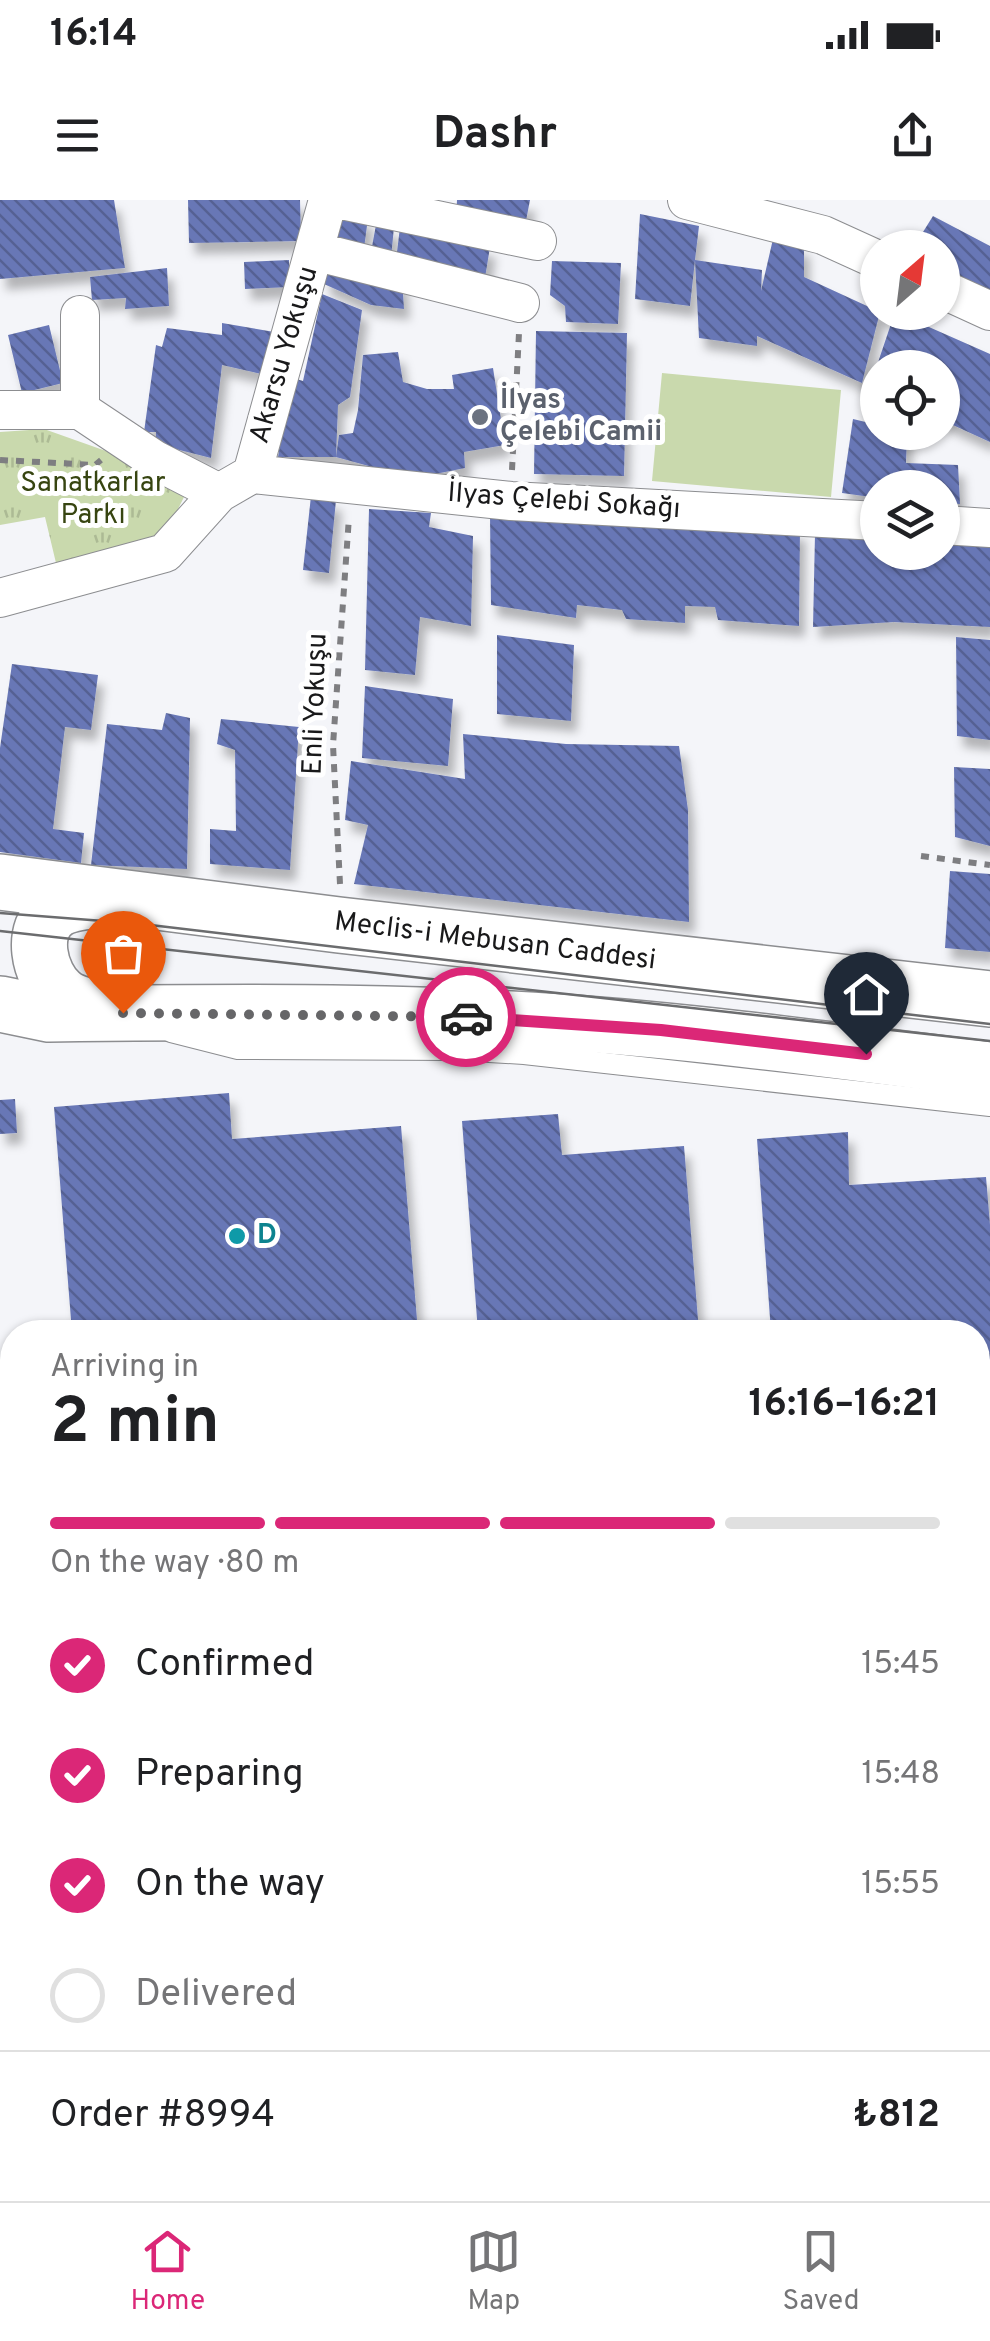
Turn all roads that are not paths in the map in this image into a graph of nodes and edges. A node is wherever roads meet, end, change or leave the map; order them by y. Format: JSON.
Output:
{"nodes":[{"id":1,"x":328,"y":200,"type":"edge"},
{"id":2,"x":341,"y":200,"type":"edge"},
{"id":3,"x":687,"y":200,"type":"edge"},
{"id":4,"x":536,"y":241,"type":"dead end"},
{"id":5,"x":314,"y":251,"type":"junction"},
{"id":6,"x":860,"y":252,"type":"edge"},
{"id":7,"x":960,"y":297,"type":"edge"},
{"id":8,"x":520,"y":303,"type":"road end"},
{"id":9,"x":990,"y":311,"type":"edge"},
{"id":10,"x":80,"y":315,"type":"dead end"},
{"id":11,"x":0,"y":410,"type":"edge"},
{"id":12,"x":80,"y":410,"type":"junction"},
{"id":13,"x":252,"y":474,"type":"junction"},
{"id":14,"x":219,"y":493,"type":"junction"},
{"id":15,"x":860,"y":520,"type":"edge"},
{"id":16,"x":960,"y":526,"type":"edge"},
{"id":17,"x":990,"y":528,"type":"edge"},
{"id":18,"x":0,"y":598,"type":"edge"},
{"id":19,"x":0,"y":882,"type":"edge"},
{"id":20,"x":138,"y":899,"type":"junction"},
{"id":21,"x":0,"y":903,"type":"edge"},
{"id":22,"x":0,"y":930,"type":"edge"},
{"id":23,"x":990,"y":999,"type":"edge"},
{"id":24,"x":0,"y":1004,"type":"edge"},
{"id":25,"x":123,"y":1013,"type":"junction"},
{"id":26,"x":990,"y":1070,"type":"edge"},
{"id":27,"x":990,"y":1106,"type":"edge"}],
"edges":[{"from":1,"to":5,"type":"street","name":"Akarsu Yokuşu"},
{"from":2,"to":4,"type":"street"},
{"from":3,"to":6,"type":"street"},
{"from":5,"to":8,"type":"street"},
{"from":5,"to":13,"type":"street","name":"Akarsu Yokuşu"},
{"from":7,"to":9,"type":"street"},
{"from":10,"to":12,"type":"street"},
{"from":11,"to":12,"type":"street"},
{"from":12,"to":14,"type":"street"},
{"from":13,"to":14,"type":"street","name":"Akarsu Yokuşu"},
{"from":13,"to":15,"type":"street","name":"İlyas Çelebi Sokağı"},
{"from":14,"to":18,"type":"street","name":"Akarsu Yokuşu"},
{"from":16,"to":17,"type":"street"},
{"from":19,"to":20,"type":"main road","name":"Meclis-i Mebusan Caddesi"},
{"from":20,"to":23,"type":"main road","name":"Meclis-i Mebusan Caddesi"},
{"from":20,"to":25,"type":"main road"},
{"from":21,"to":22,"type":"main road"},
{"from":24,"to":25,"type":"main road"},
{"from":25,"to":26,"type":"main road"},
{"from":25,"to":27,"type":"lane"}]}
